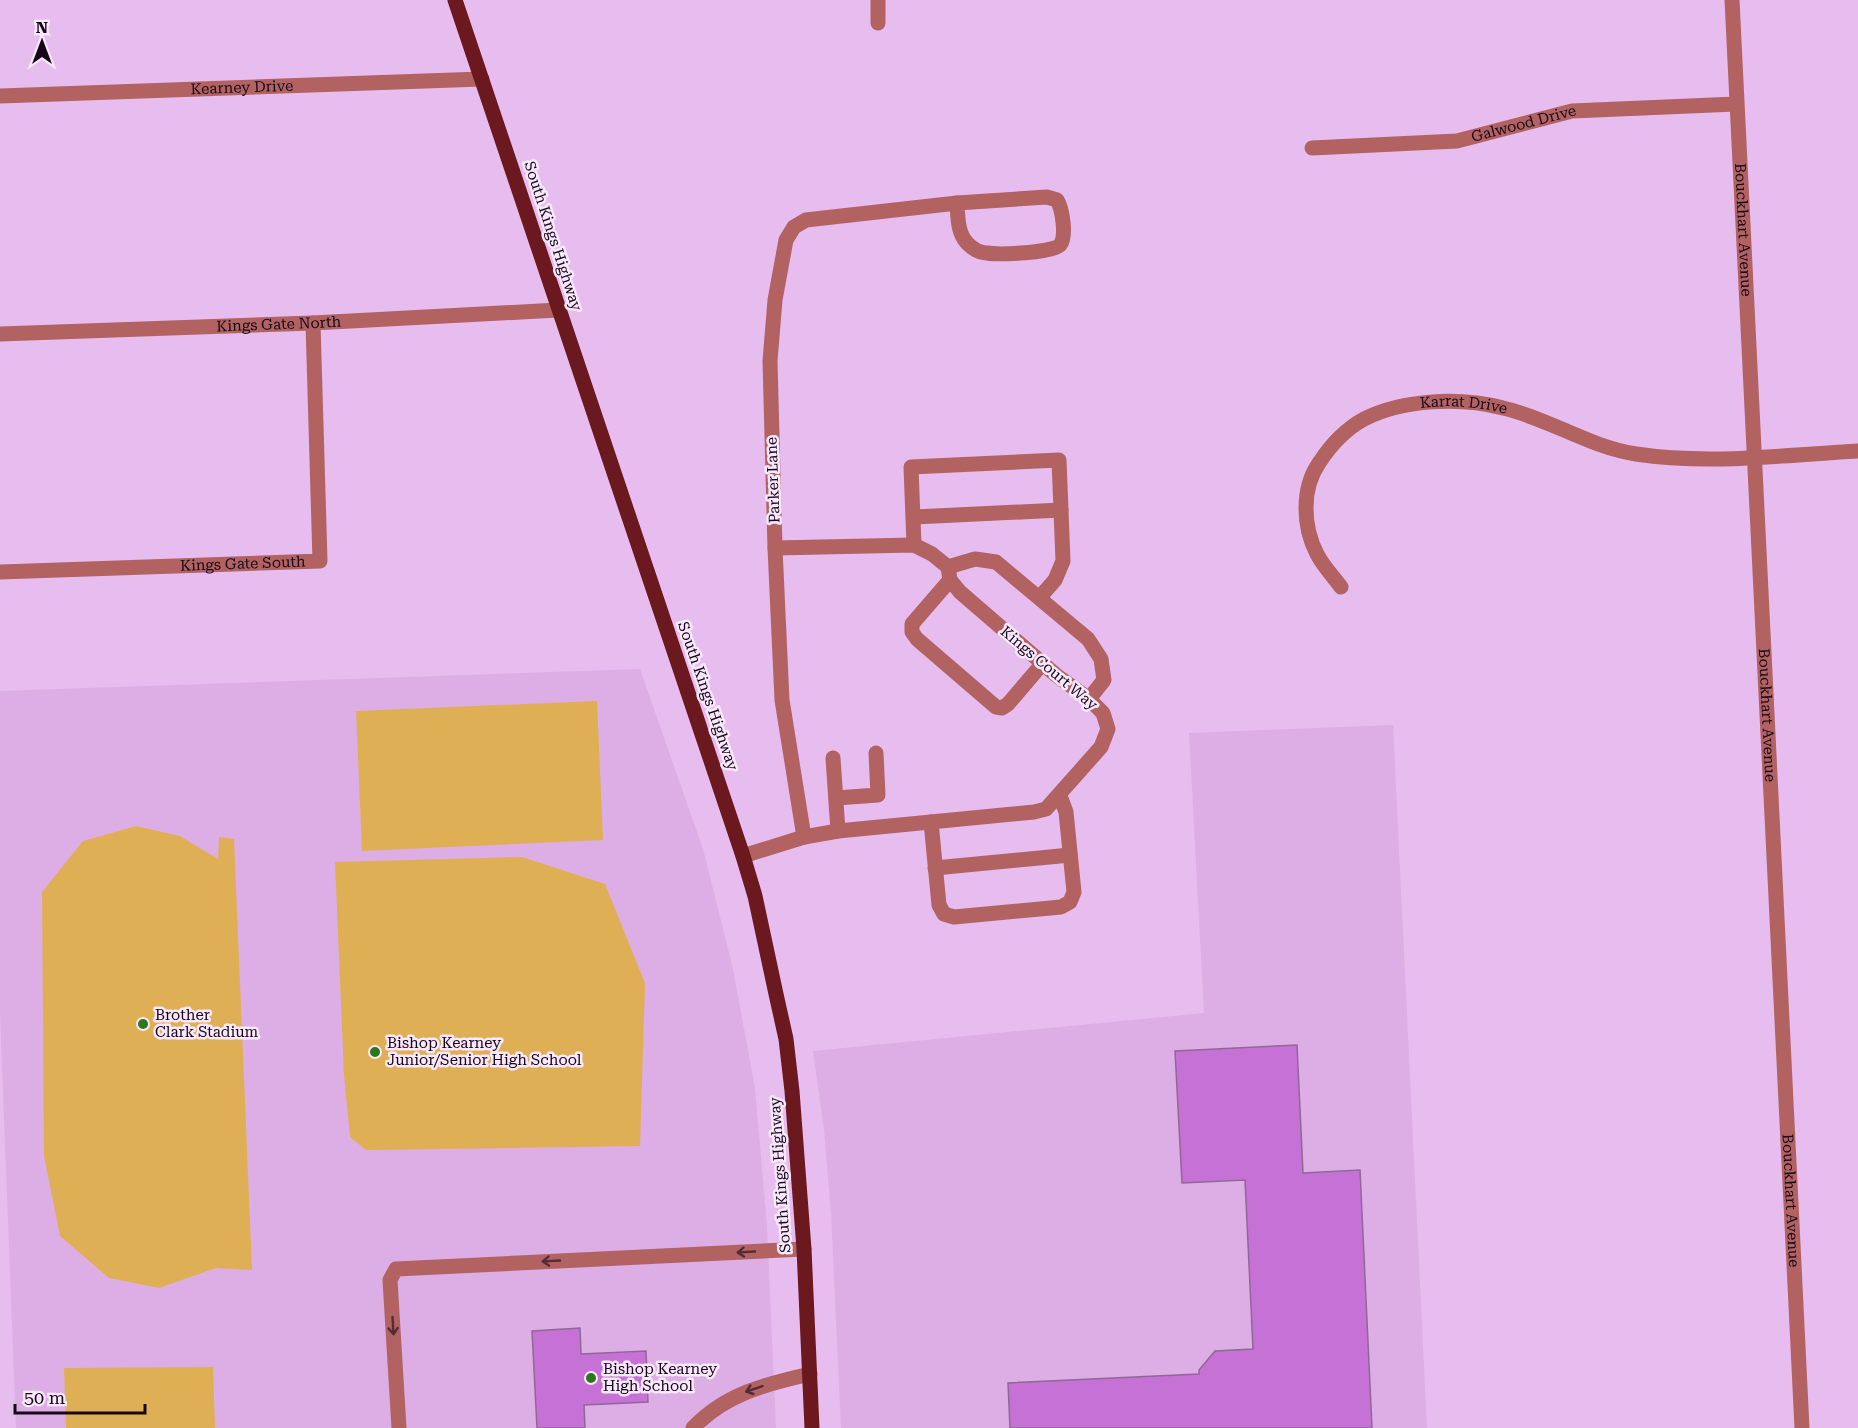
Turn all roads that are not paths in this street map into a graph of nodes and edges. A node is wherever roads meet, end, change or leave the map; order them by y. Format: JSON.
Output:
{"nodes":[{"id":1,"x":455,"y":0,"type":"edge"},
{"id":2,"x":878,"y":0,"type":"edge"},
{"id":3,"x":1732,"y":0,"type":"edge"},
{"id":4,"x":878,"y":23,"type":"dead end"},
{"id":5,"x":482,"y":79,"type":"junction"},
{"id":6,"x":0,"y":96,"type":"edge"},
{"id":7,"x":1736,"y":104,"type":"junction"},
{"id":8,"x":1312,"y":148,"type":"dead end"},
{"id":9,"x":957,"y":203,"type":"junction"},
{"id":10,"x":558,"y":310,"type":"junction"},
{"id":11,"x":313,"y":323,"type":"junction"},
{"id":12,"x":0,"y":334,"type":"edge"},
{"id":13,"x":1858,"y":451,"type":"edge"},
{"id":14,"x":1755,"y":457,"type":"junction"},
{"id":15,"x":1061,"y":510,"type":"junction"},
{"id":16,"x":914,"y":517,"type":"junction"},
{"id":17,"x":914,"y":546,"type":"junction"},
{"id":18,"x":775,"y":548,"type":"junction"},
{"id":19,"x":0,"y":572,"type":"edge"},
{"id":20,"x":949,"y":573,"type":"junction"},
{"id":21,"x":1341,"y":587,"type":"dead end"},
{"id":22,"x":1040,"y":597,"type":"junction"},
{"id":23,"x":1043,"y":663,"type":"junction"},
{"id":24,"x":1089,"y":699,"type":"junction"},
{"id":25,"x":876,"y":753,"type":"dead end"},
{"id":26,"x":833,"y":758,"type":"dead end"},
{"id":27,"x":1060,"y":796,"type":"junction"},
{"id":28,"x":836,"y":798,"type":"junction"},
{"id":29,"x":931,"y":822,"type":"junction"},
{"id":30,"x":838,"y":831,"type":"junction"},
{"id":31,"x":804,"y":837,"type":"junction"},
{"id":32,"x":1070,"y":855,"type":"junction"},
{"id":33,"x":743,"y":856,"type":"junction"},
{"id":34,"x":935,"y":868,"type":"junction"},
{"id":35,"x":804,"y":1250,"type":"junction"},
{"id":36,"x":810,"y":1374,"type":"junction"},
{"id":37,"x":399,"y":1428,"type":"edge"},
{"id":38,"x":693,"y":1428,"type":"edge"},
{"id":39,"x":812,"y":1428,"type":"edge"},
{"id":40,"x":1802,"y":1428,"type":"edge"}],
"edges":[{"from":1,"to":5,"type":"main road","name":"South Kings Highway"},
{"from":2,"to":4,"type":"street"},
{"from":3,"to":7,"type":"street","name":"Bouckhart Avenue"},
{"from":5,"to":6,"type":"street","name":"Kearney Drive"},
{"from":5,"to":10,"type":"main road","name":"South Kings Highway"},
{"from":7,"to":8,"type":"street","name":"Galwood Drive"},
{"from":7,"to":14,"type":"street","name":"Bouckhart Avenue"},
{"from":9,"to":9,"type":"street","name":"Parker Lane"},
{"from":9,"to":18,"type":"street","name":"Parker Lane"},
{"from":10,"to":11,"type":"street","name":"Kings Gate North"},
{"from":10,"to":33,"type":"main road","name":"South Kings Highway"},
{"from":11,"to":12,"type":"street","name":"Kings Gate North"},
{"from":11,"to":19,"type":"street","name":"Kings Gate South"},
{"from":13,"to":14,"type":"street","name":"Karrat Drive"},
{"from":14,"to":21,"type":"street","name":"Karrat Drive"},
{"from":14,"to":40,"type":"street","name":"Bouckhart Avenue"},
{"from":15,"to":16,"type":"street"},
{"from":15,"to":16,"type":"street"},
{"from":15,"to":22,"type":"street"},
{"from":16,"to":17,"type":"street"},
{"from":17,"to":18,"type":"street","name":"Kings Court Way"},
{"from":17,"to":20,"type":"street","name":"Kings Court Way"},
{"from":18,"to":31,"type":"street","name":"Parker Lane"},
{"from":20,"to":22,"type":"street"},
{"from":20,"to":23,"type":"street","name":"Kings Court Way"},
{"from":20,"to":23,"type":"street"},
{"from":22,"to":24,"type":"street"},
{"from":23,"to":24,"type":"street","name":"Kings Court Way"},
{"from":24,"to":27,"type":"street","name":"Kings Court Way"},
{"from":25,"to":28,"type":"street"},
{"from":26,"to":28,"type":"street"},
{"from":27,"to":29,"type":"street","name":"Kings Court Way"},
{"from":27,"to":32,"type":"street"},
{"from":28,"to":30,"type":"street"},
{"from":29,"to":30,"type":"street","name":"Kings Court Way"},
{"from":29,"to":34,"type":"street"},
{"from":30,"to":31,"type":"street","name":"Kings Court Way"},
{"from":31,"to":33,"type":"street"},
{"from":32,"to":34,"type":"street"},
{"from":32,"to":34,"type":"street"},
{"from":33,"to":35,"type":"main road","name":"South Kings Highway"},
{"from":35,"to":36,"type":"main road","name":"South Kings Highway"},
{"from":35,"to":37,"type":"street","one_way":true},
{"from":36,"to":38,"type":"street","one_way":true},
{"from":36,"to":39,"type":"main road","name":"South Kings Highway"}]}
